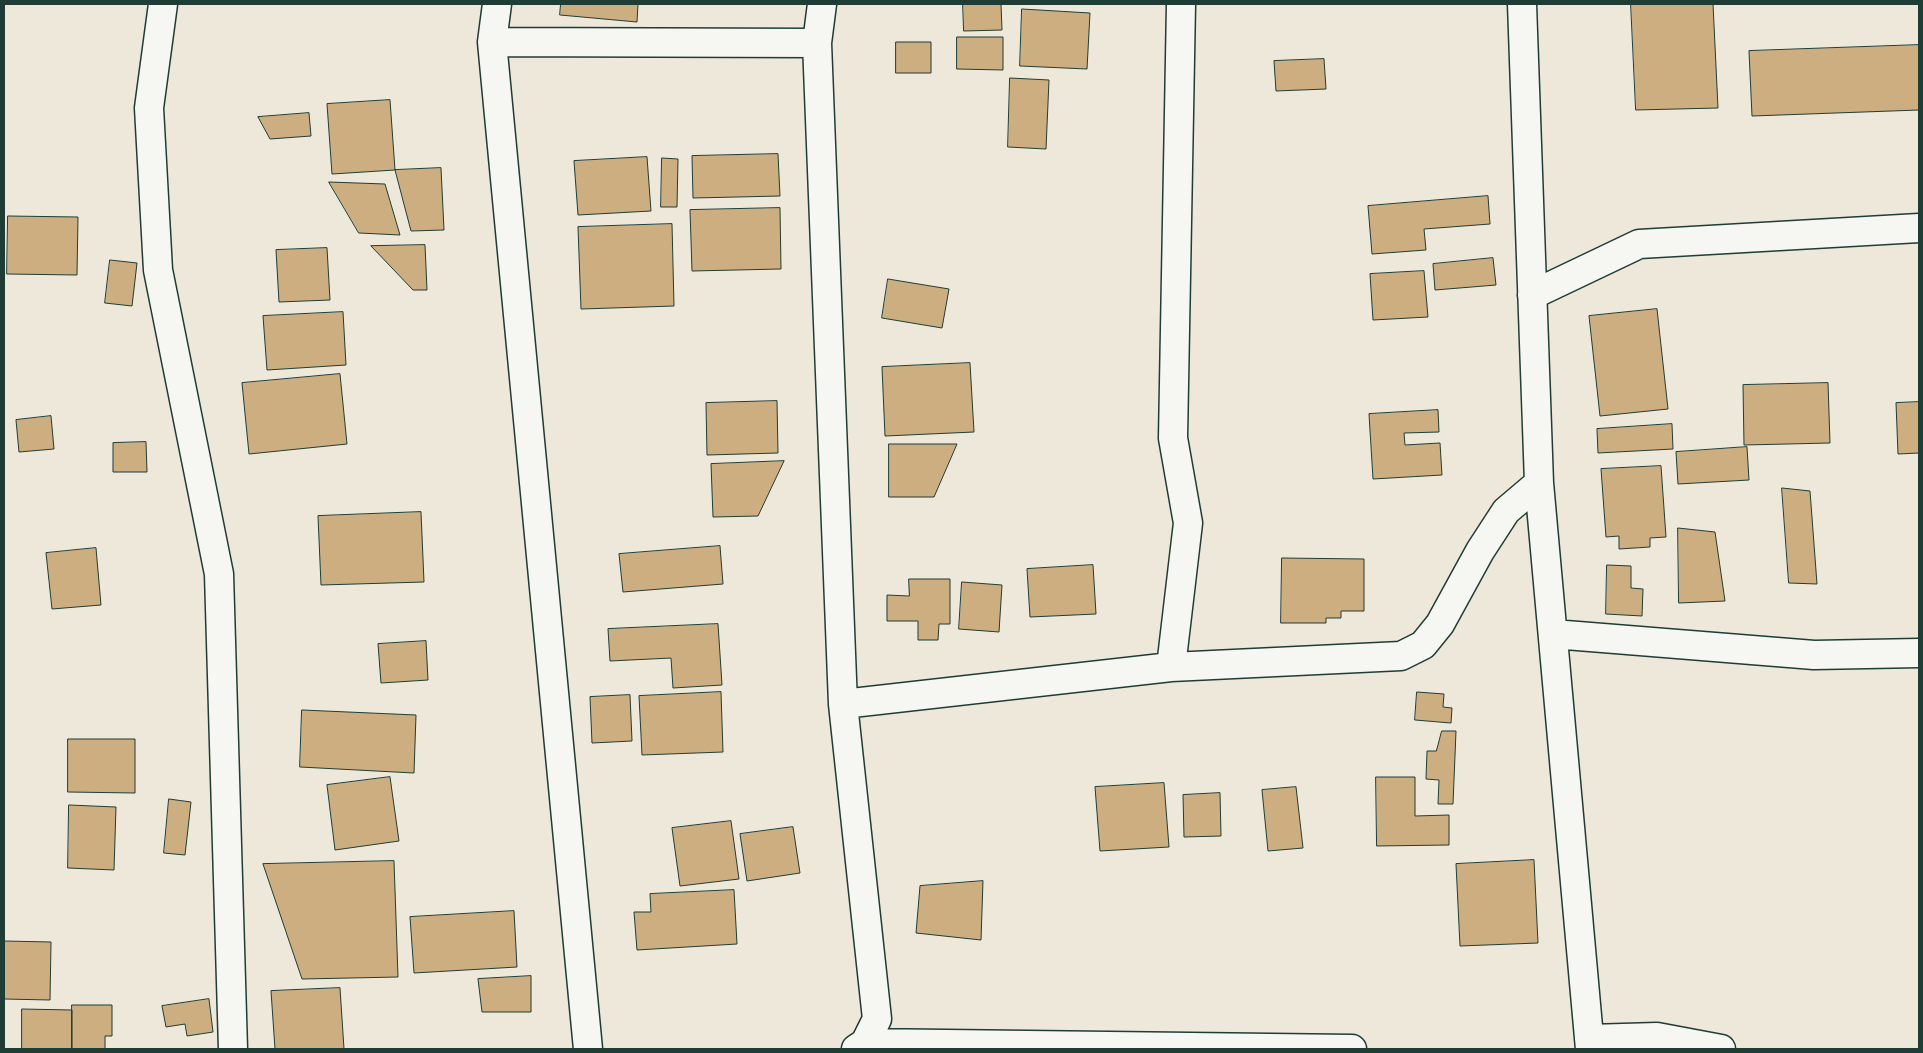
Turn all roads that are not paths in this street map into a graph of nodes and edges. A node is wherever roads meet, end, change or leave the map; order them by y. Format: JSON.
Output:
{"nodes":[{"id":1,"x":163,"y":4,"type":"edge"},
{"id":2,"x":497,"y":4,"type":"edge"},
{"id":3,"x":822,"y":4,"type":"edge"},
{"id":4,"x":1181,"y":4,"type":"edge"},
{"id":5,"x":1522,"y":4,"type":"edge"},
{"id":6,"x":492,"y":42,"type":"junction"},
{"id":7,"x":818,"y":43,"type":"junction"},
{"id":8,"x":1919,"y":228,"type":"edge"},
{"id":9,"x":1532,"y":296,"type":"junction"},
{"id":10,"x":1540,"y":483,"type":"junction"},
{"id":11,"x":1553,"y":634,"type":"junction"},
{"id":12,"x":1919,"y":653,"type":"edge"},
{"id":13,"x":1171,"y":667,"type":"junction"},
{"id":14,"x":843,"y":704,"type":"junction"},
{"id":15,"x":1589,"y":1044,"type":"edge"},
{"id":16,"x":860,"y":1046,"type":"edge"},
{"id":17,"x":233,"y":1049,"type":"edge"},
{"id":18,"x":588,"y":1049,"type":"edge"},
{"id":19,"x":1352,"y":1049,"type":"edge"},
{"id":20,"x":1721,"y":1049,"type":"edge"}],
"edges":[{"from":1,"to":17,"type":"street"},
{"from":2,"to":6,"type":"street"},
{"from":3,"to":7,"type":"street"},
{"from":4,"to":13,"type":"street"},
{"from":5,"to":9,"type":"street"},
{"from":6,"to":7,"type":"street"},
{"from":6,"to":18,"type":"street"},
{"from":7,"to":14,"type":"street"},
{"from":8,"to":9,"type":"street"},
{"from":9,"to":10,"type":"street"},
{"from":10,"to":11,"type":"street"},
{"from":10,"to":13,"type":"street"},
{"from":11,"to":12,"type":"street"},
{"from":11,"to":15,"type":"street"},
{"from":13,"to":14,"type":"street"},
{"from":14,"to":16,"type":"street"},
{"from":15,"to":20,"type":"street"},
{"from":16,"to":19,"type":"street"}]}
